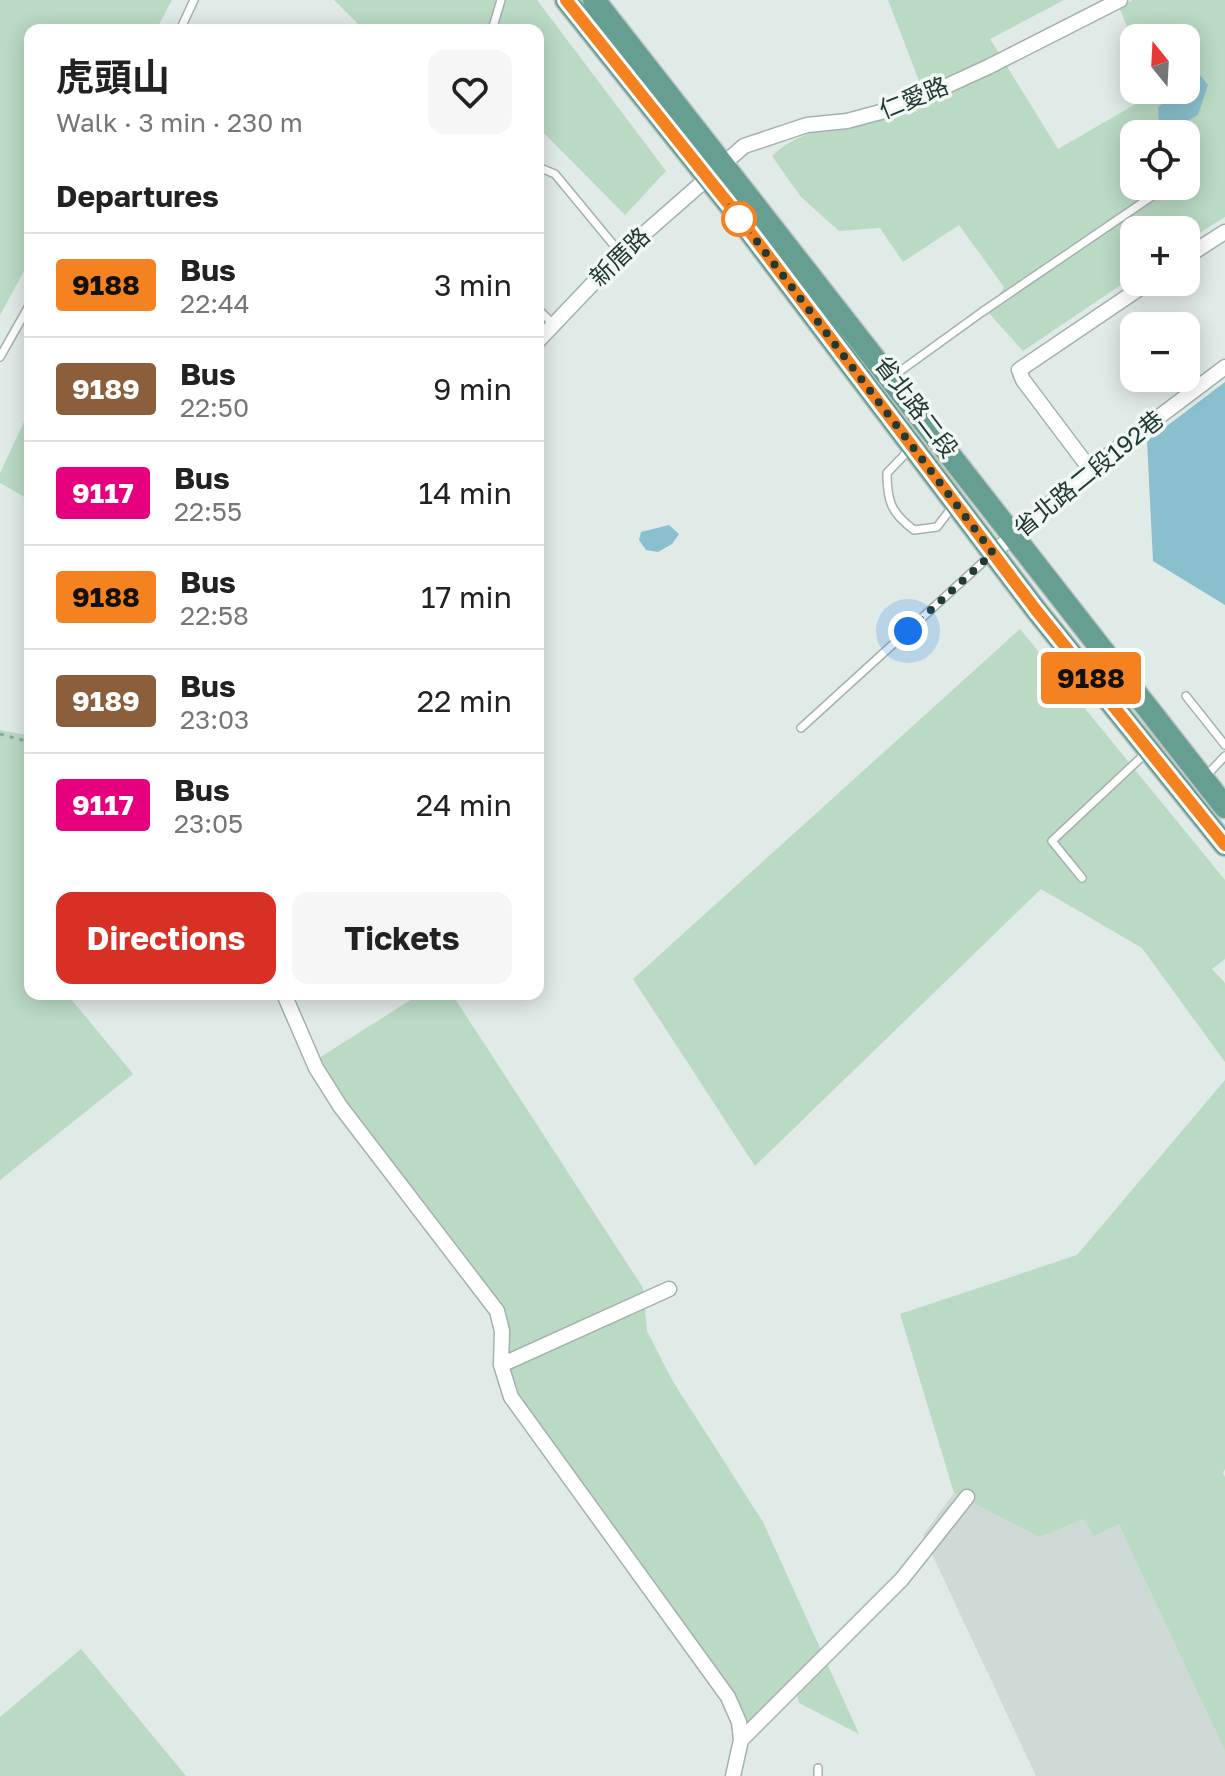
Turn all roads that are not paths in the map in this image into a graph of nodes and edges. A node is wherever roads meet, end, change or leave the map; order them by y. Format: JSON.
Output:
{"nodes":[{"id":1,"x":194,"y":0,"type":"edge"},
{"id":2,"x":501,"y":0,"type":"edge"},
{"id":3,"x":566,"y":0,"type":"edge"},
{"id":4,"x":594,"y":0,"type":"edge"},
{"id":5,"x":1120,"y":0,"type":"edge"},
{"id":6,"x":183,"y":24,"type":"edge"},
{"id":7,"x":494,"y":24,"type":"edge"},
{"id":8,"x":544,"y":169,"type":"edge"},
{"id":9,"x":714,"y":172,"type":"junction"},
{"id":10,"x":1146,"y":200,"type":"edge"},
{"id":11,"x":1225,"y":232,"type":"edge"},
{"id":12,"x":1200,"y":248,"type":"edge"},
{"id":13,"x":621,"y":254,"type":"junction"},
{"id":14,"x":1128,"y":296,"type":"edge"},
{"id":15,"x":24,"y":315,"type":"edge"},
{"id":16,"x":544,"y":315,"type":"edge"},
{"id":17,"x":553,"y":324,"type":"junction"},
{"id":18,"x":544,"y":334,"type":"edge"},
{"id":19,"x":0,"y":357,"type":"edge"},
{"id":20,"x":1225,"y":367,"type":"edge"},
{"id":21,"x":891,"y":379,"type":"junction"},
{"id":22,"x":912,"y":447,"type":"junction"},
{"id":23,"x":1090,"y":469,"type":"junction"},
{"id":24,"x":956,"y":502,"type":"junction"},
{"id":25,"x":1014,"y":535,"type":"junction"},
{"id":26,"x":993,"y":553,"type":"junction"},
{"id":27,"x":1186,"y":696,"type":"dead end"},
{"id":28,"x":801,"y":728,"type":"dead end"},
{"id":29,"x":1225,"y":745,"type":"edge"},
{"id":30,"x":1149,"y":751,"type":"junction"},
{"id":31,"x":1225,"y":756,"type":"edge"},
{"id":32,"x":1203,"y":778,"type":"junction"},
{"id":33,"x":1225,"y":807,"type":"edge"},
{"id":34,"x":1225,"y":845,"type":"edge"},
{"id":35,"x":1082,"y":878,"type":"dead end"},
{"id":36,"x":287,"y":1000,"type":"edge"},
{"id":37,"x":669,"y":1289,"type":"dead end"},
{"id":38,"x":501,"y":1365,"type":"junction"},
{"id":39,"x":967,"y":1497,"type":"dead end"},
{"id":40,"x":741,"y":1740,"type":"junction"},
{"id":41,"x":733,"y":1776,"type":"edge"}],
"edges":[{"from":1,"to":6,"type":"lane"},
{"from":2,"to":7,"type":"lane"},
{"from":3,"to":9,"type":"main road","name":"省北路二段"},
{"from":4,"to":9,"type":"main road","name":"省北路二段"},
{"from":5,"to":9,"type":"street","name":"仁愛路"},
{"from":8,"to":13,"type":"lane"},
{"from":9,"to":13,"type":"street","name":"新厝路"},
{"from":9,"to":21,"type":"main road","name":"省北路二段"},
{"from":9,"to":22,"type":"main road","name":"省北路二段"},
{"from":10,"to":21,"type":"lane"},
{"from":11,"to":12,"type":"street"},
{"from":13,"to":17,"type":"street","name":"新厝路"},
{"from":14,"to":23,"type":"street"},
{"from":15,"to":19,"type":"lane"},
{"from":16,"to":17,"type":"lane"},
{"from":17,"to":18,"type":"street","name":"新厝路"},
{"from":20,"to":23,"type":"street","name":"省北路二段192巷"},
{"from":21,"to":25,"type":"main road","name":"省北路二段"},
{"from":22,"to":24,"type":"main road","name":"省北路二段"},
{"from":22,"to":24,"type":"lane"},
{"from":23,"to":25,"type":"street","name":"省北路二段192巷"},
{"from":24,"to":26,"type":"main road","name":"省北路二段"},
{"from":25,"to":26,"type":"street","name":"省北路二段192巷"},
{"from":25,"to":32,"type":"main road","name":"省北路二段"},
{"from":26,"to":28,"type":"lane"},
{"from":26,"to":30,"type":"main road","name":"省北路二段"},
{"from":27,"to":29,"type":"lane"},
{"from":30,"to":34,"type":"main road","name":"省北路二段"},
{"from":30,"to":35,"type":"lane"},
{"from":31,"to":32,"type":"lane"},
{"from":32,"to":33,"type":"main road","name":"省北路二段"},
{"from":36,"to":38,"type":"street"},
{"from":37,"to":38,"type":"street"},
{"from":38,"to":40,"type":"street"},
{"from":39,"to":40,"type":"street"},
{"from":40,"to":41,"type":"street"}]}
